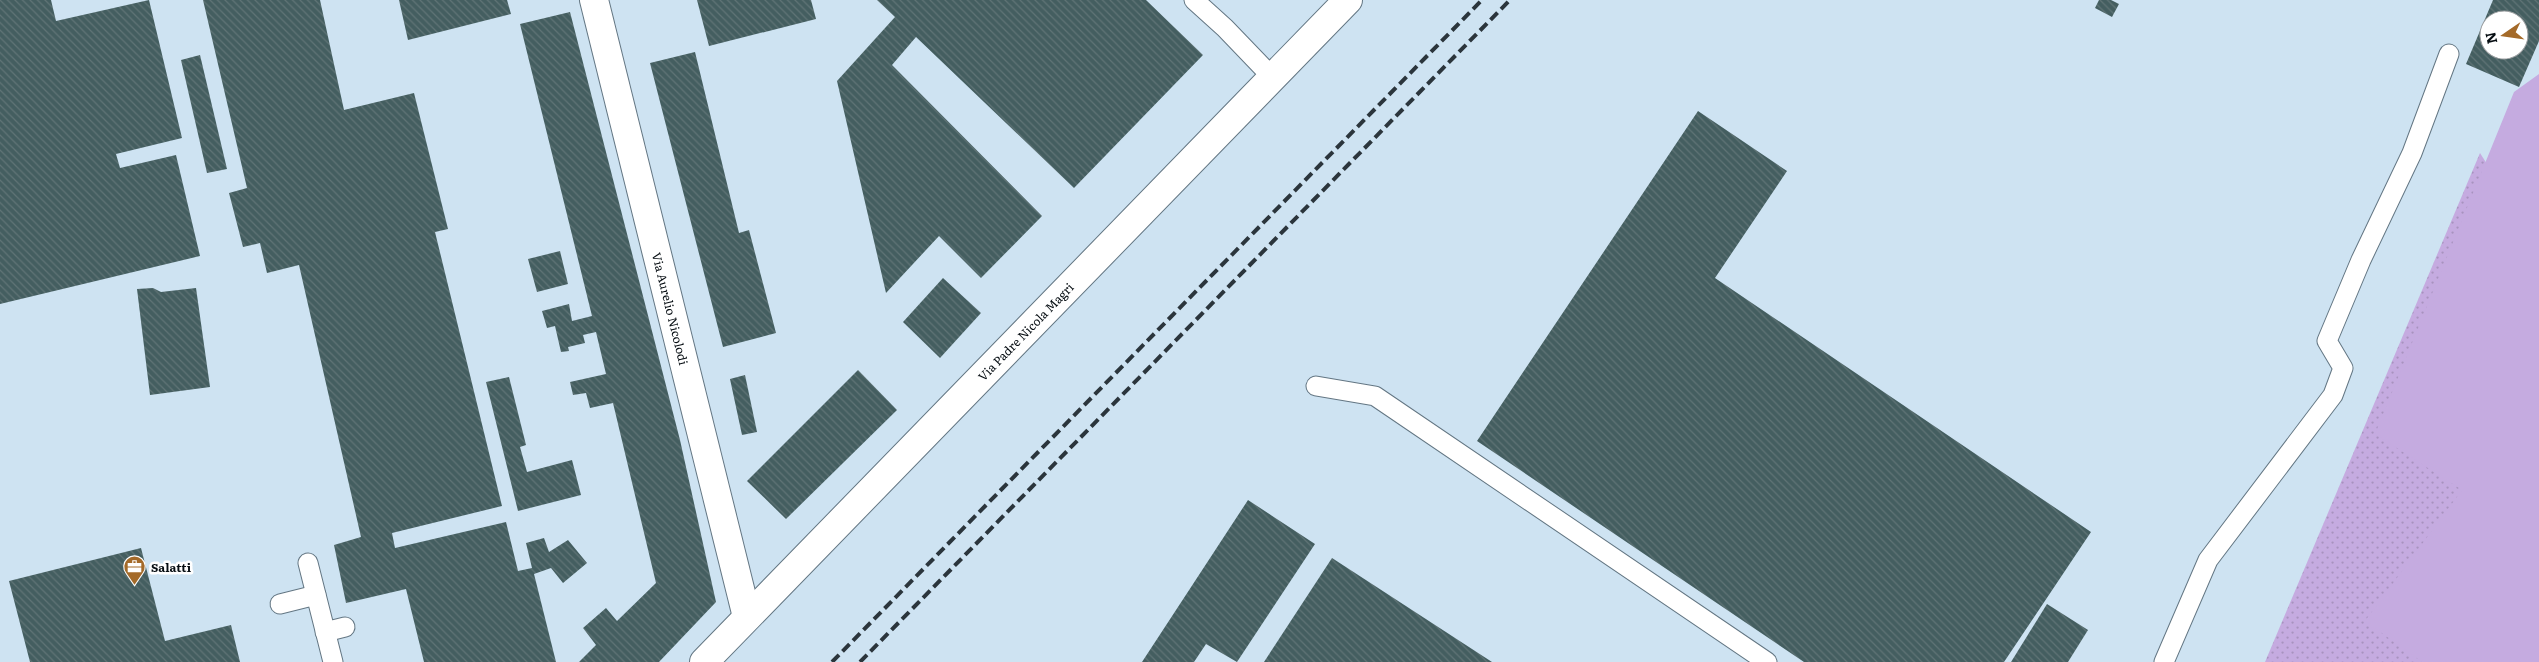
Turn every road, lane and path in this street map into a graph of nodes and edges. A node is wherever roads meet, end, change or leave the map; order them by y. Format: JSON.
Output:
{"nodes":[{"id":1,"x":594,"y":0,"type":"edge"},
{"id":2,"x":1194,"y":0,"type":"edge"},
{"id":3,"x":1348,"y":0,"type":"edge"},
{"id":4,"x":2449,"y":54,"type":"dead end"},
{"id":5,"x":1272,"y":77,"type":"junction"},
{"id":6,"x":1316,"y":386,"type":"dead end"},
{"id":7,"x":308,"y":563,"type":"dead end"},
{"id":8,"x":316,"y":595,"type":"junction"},
{"id":9,"x":280,"y":604,"type":"dead end"},
{"id":10,"x":747,"y":617,"type":"junction"},
{"id":11,"x":345,"y":627,"type":"dead end"},
{"id":12,"x":325,"y":632,"type":"junction"},
{"id":13,"x":333,"y":662,"type":"edge"},
{"id":14,"x":704,"y":662,"type":"edge"},
{"id":15,"x":1767,"y":662,"type":"edge"},
{"id":16,"x":2164,"y":662,"type":"edge"}],
"edges":[{"from":1,"to":10,"type":"street","name":"Via Aurelio Nicolodi"},
{"from":2,"to":5,"type":"lane"},
{"from":3,"to":5,"type":"street","name":"Via Padre Nicola Magri"},
{"from":4,"to":16,"type":"lane"},
{"from":5,"to":10,"type":"street","name":"Via Padre Nicola Magri"},
{"from":6,"to":15,"type":"lane"},
{"from":7,"to":8,"type":"lane"},
{"from":8,"to":9,"type":"lane"},
{"from":8,"to":12,"type":"lane"},
{"from":10,"to":14,"type":"street","name":"Via Padre Nicola Magri"},
{"from":11,"to":12,"type":"lane"},
{"from":12,"to":13,"type":"lane"}]}
